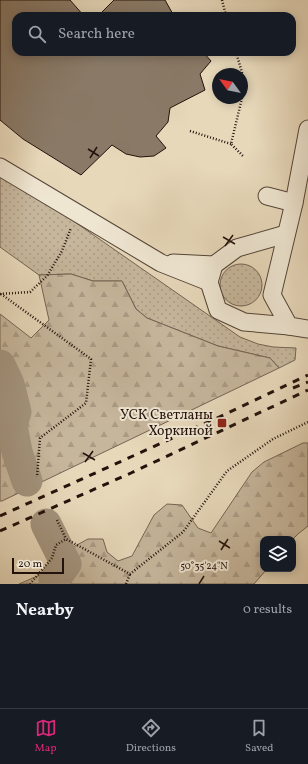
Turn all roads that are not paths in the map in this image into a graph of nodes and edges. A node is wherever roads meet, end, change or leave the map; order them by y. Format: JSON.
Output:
{"nodes":[{"id":1,"x":308,"y":129,"type":"edge"},
{"id":2,"x":0,"y":167,"type":"edge"},
{"id":3,"x":267,"y":196,"type":"dead end"},
{"id":4,"x":294,"y":202,"type":"junction"},
{"id":5,"x":286,"y":234,"type":"junction"},
{"id":6,"x":161,"y":263,"type":"junction"},
{"id":7,"x":214,"y":265,"type":"junction"},
{"id":8,"x":209,"y":282,"type":"junction"},
{"id":9,"x":289,"y":326,"type":"junction"},
{"id":10,"x":308,"y":329,"type":"edge"}],
"edges":[{"from":1,"to":4,"type":"street"},
{"from":2,"to":6,"type":"street"},
{"from":3,"to":4,"type":"street"},
{"from":4,"to":5,"type":"street"},
{"from":5,"to":7,"type":"street"},
{"from":5,"to":9,"type":"street"},
{"from":6,"to":7,"type":"street"},
{"from":6,"to":8,"type":"street"},
{"from":7,"to":8,"type":"street"},
{"from":8,"to":9,"type":"street"},
{"from":9,"to":10,"type":"street"}]}
